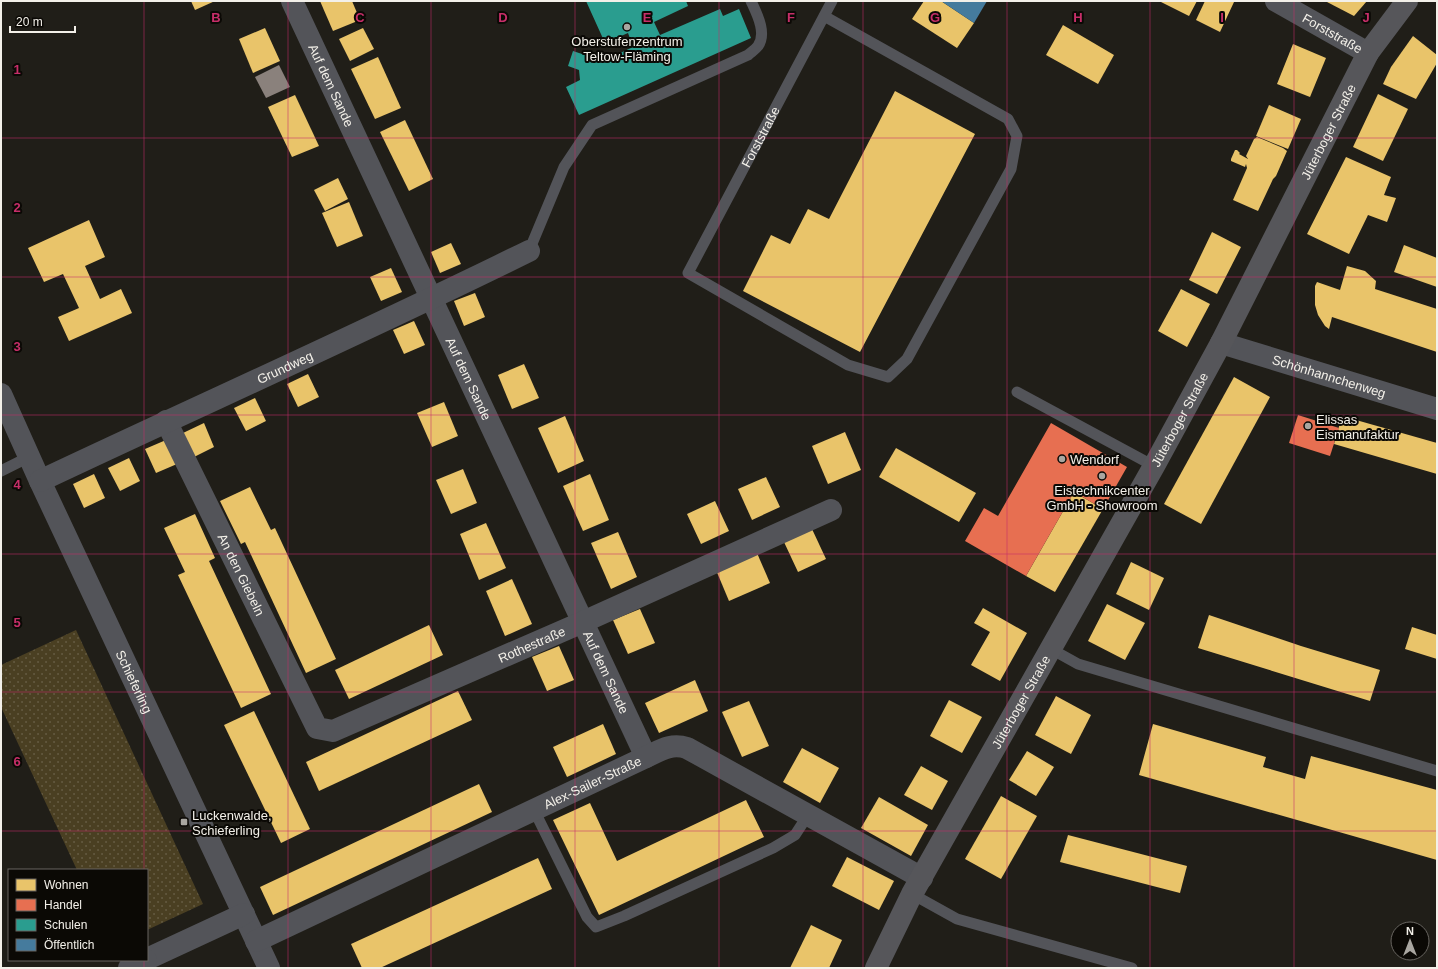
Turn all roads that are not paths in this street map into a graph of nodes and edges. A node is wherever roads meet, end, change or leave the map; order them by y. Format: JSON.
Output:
{"nodes":[{"id":1,"x":292,"y":1,"type":"edge"},
{"id":2,"x":751,"y":1,"type":"edge"},
{"id":3,"x":832,"y":1,"type":"edge"},
{"id":4,"x":1276,"y":1,"type":"edge"},
{"id":5,"x":1407,"y":1,"type":"edge"},
{"id":6,"x":824,"y":16,"type":"junction"},
{"id":7,"x":1368,"y":53,"type":"junction"},
{"id":8,"x":529,"y":251,"type":"joint"},
{"id":9,"x":431,"y":299,"type":"junction"},
{"id":10,"x":1221,"y":343,"type":"junction"},
{"id":11,"x":1017,"y":392,"type":"dead end"},
{"id":12,"x":1,"y":394,"type":"edge"},
{"id":13,"x":1437,"y":409,"type":"edge"},
{"id":14,"x":166,"y":421,"type":"junction"},
{"id":15,"x":29,"y":457,"type":"junction"},
{"id":16,"x":1154,"y":466,"type":"junction"},
{"id":17,"x":1,"y":471,"type":"edge"},
{"id":18,"x":40,"y":481,"type":"junction"},
{"id":19,"x":831,"y":510,"type":"dead end"},
{"id":20,"x":583,"y":622,"type":"junction"},
{"id":21,"x":1051,"y":649,"type":"junction"},
{"id":22,"x":317,"y":728,"type":"joint"},
{"id":23,"x":646,"y":757,"type":"junction"},
{"id":24,"x":1437,"y":771,"type":"edge"},
{"id":25,"x":534,"y":810,"type":"junction"},
{"id":26,"x":808,"y":815,"type":"junction"},
{"id":27,"x":917,"y":886,"type":"junction"},
{"id":28,"x":244,"y":914,"type":"junction"},
{"id":29,"x":256,"y":941,"type":"junction"},
{"id":30,"x":148,"y":959,"type":"edge"},
{"id":31,"x":144,"y":961,"type":"edge"},
{"id":32,"x":129,"y":968,"type":"edge"},
{"id":33,"x":269,"y":968,"type":"edge"},
{"id":34,"x":876,"y":968,"type":"edge"},
{"id":35,"x":1132,"y":968,"type":"edge"}],
"edges":[{"from":1,"to":9,"type":"street","name":"Auf dem Sande"},
{"from":2,"to":8,"type":"lane"},
{"from":3,"to":6,"type":"lane","name":"Forststraße"},
{"from":4,"to":7,"type":"street","name":"Forststraße"},
{"from":5,"to":7,"type":"main road","name":"Jüterboger Straße"},
{"from":6,"to":6,"type":"lane","name":"Forststraße"},
{"from":7,"to":10,"type":"main road","name":"Jüterboger Straße"},
{"from":8,"to":9,"type":"street","name":"Grundweg"},
{"from":9,"to":14,"type":"street","name":"Grundweg"},
{"from":9,"to":20,"type":"street","name":"Auf dem Sande"},
{"from":10,"to":13,"type":"street","name":"Schönhannchenweg"},
{"from":10,"to":16,"type":"main road","name":"Jüterboger Straße"},
{"from":11,"to":16,"type":"lane"},
{"from":12,"to":15,"type":"street","name":"Schieferling"},
{"from":14,"to":18,"type":"street","name":"Grundweg"},
{"from":14,"to":22,"type":"street","name":"An den Giebeln"},
{"from":15,"to":17,"type":"lane"},
{"from":15,"to":18,"type":"street","name":"Schieferling"},
{"from":16,"to":21,"type":"main road","name":"Jüterboger Straße"},
{"from":18,"to":28,"type":"street","name":"Schieferling"},
{"from":19,"to":20,"type":"street","name":"Rothestraße"},
{"from":20,"to":22,"type":"street","name":"Rothestraße"},
{"from":20,"to":23,"type":"street","name":"Auf dem Sande"},
{"from":21,"to":24,"type":"lane"},
{"from":21,"to":27,"type":"main road","name":"Jüterboger Straße"},
{"from":23,"to":25,"type":"street","name":"Alex-Sailer-Straße"},
{"from":23,"to":26,"type":"street","name":"Alex-Sailer-Straße"},
{"from":25,"to":26,"type":"lane"},
{"from":25,"to":29,"type":"street","name":"Alex-Sailer-Straße"},
{"from":26,"to":27,"type":"street","name":"Alex-Sailer-Straße"},
{"from":27,"to":34,"type":"main road","name":"Jüterboger Straße"},
{"from":27,"to":35,"type":"lane"},
{"from":28,"to":29,"type":"street","name":"Schieferling"},
{"from":28,"to":30,"type":"street"},
{"from":29,"to":33,"type":"street","name":"Schieferling"},
{"from":31,"to":32,"type":"street"}]}
